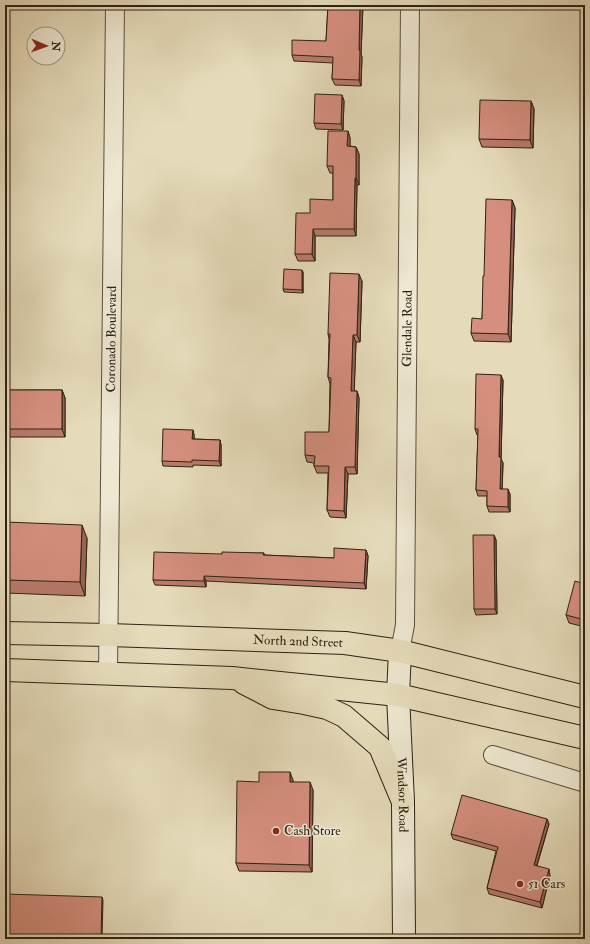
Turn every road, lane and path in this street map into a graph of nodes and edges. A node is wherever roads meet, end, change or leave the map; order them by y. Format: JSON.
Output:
{"nodes":[{"id":1,"x":115,"y":5,"type":"edge"},
{"id":2,"x":410,"y":5,"type":"edge"},
{"id":3,"x":5,"y":633,"type":"edge"},
{"id":4,"x":109,"y":635,"type":"junction"},
{"id":5,"x":400,"y":651,"type":"junction"},
{"id":6,"x":5,"y":670,"type":"edge"},
{"id":7,"x":108,"y":673,"type":"junction"},
{"id":8,"x":232,"y":678,"type":"junction"},
{"id":9,"x":398,"y":695,"type":"junction"},
{"id":10,"x":585,"y":697,"type":"edge"},
{"id":11,"x":585,"y":738,"type":"edge"},
{"id":12,"x":493,"y":755,"type":"dead end"},
{"id":13,"x":585,"y":783,"type":"edge"},
{"id":14,"x":403,"y":802,"type":"junction"},
{"id":15,"x":404,"y":939,"type":"edge"}],
"edges":[{"from":1,"to":4,"type":"street","name":"Coronado Boulevard"},
{"from":2,"to":5,"type":"street","name":"Glendale Road"},
{"from":3,"to":4,"type":"main road","name":"North 2nd Street"},
{"from":4,"to":5,"type":"main road","name":"North 2nd Street"},
{"from":4,"to":7,"type":"street","name":"Coronado Boulevard"},
{"from":5,"to":9,"type":"street","name":"Windsor Road"},
{"from":5,"to":10,"type":"main road","name":"North 2nd Street"},
{"from":6,"to":7,"type":"main road"},
{"from":7,"to":8,"type":"main road"},
{"from":8,"to":9,"type":"main road"},
{"from":8,"to":14,"type":"main road"},
{"from":9,"to":11,"type":"main road"},
{"from":9,"to":14,"type":"street","name":"Windsor Road"},
{"from":12,"to":13,"type":"street"},
{"from":14,"to":15,"type":"street","name":"Windsor Road"}]}
